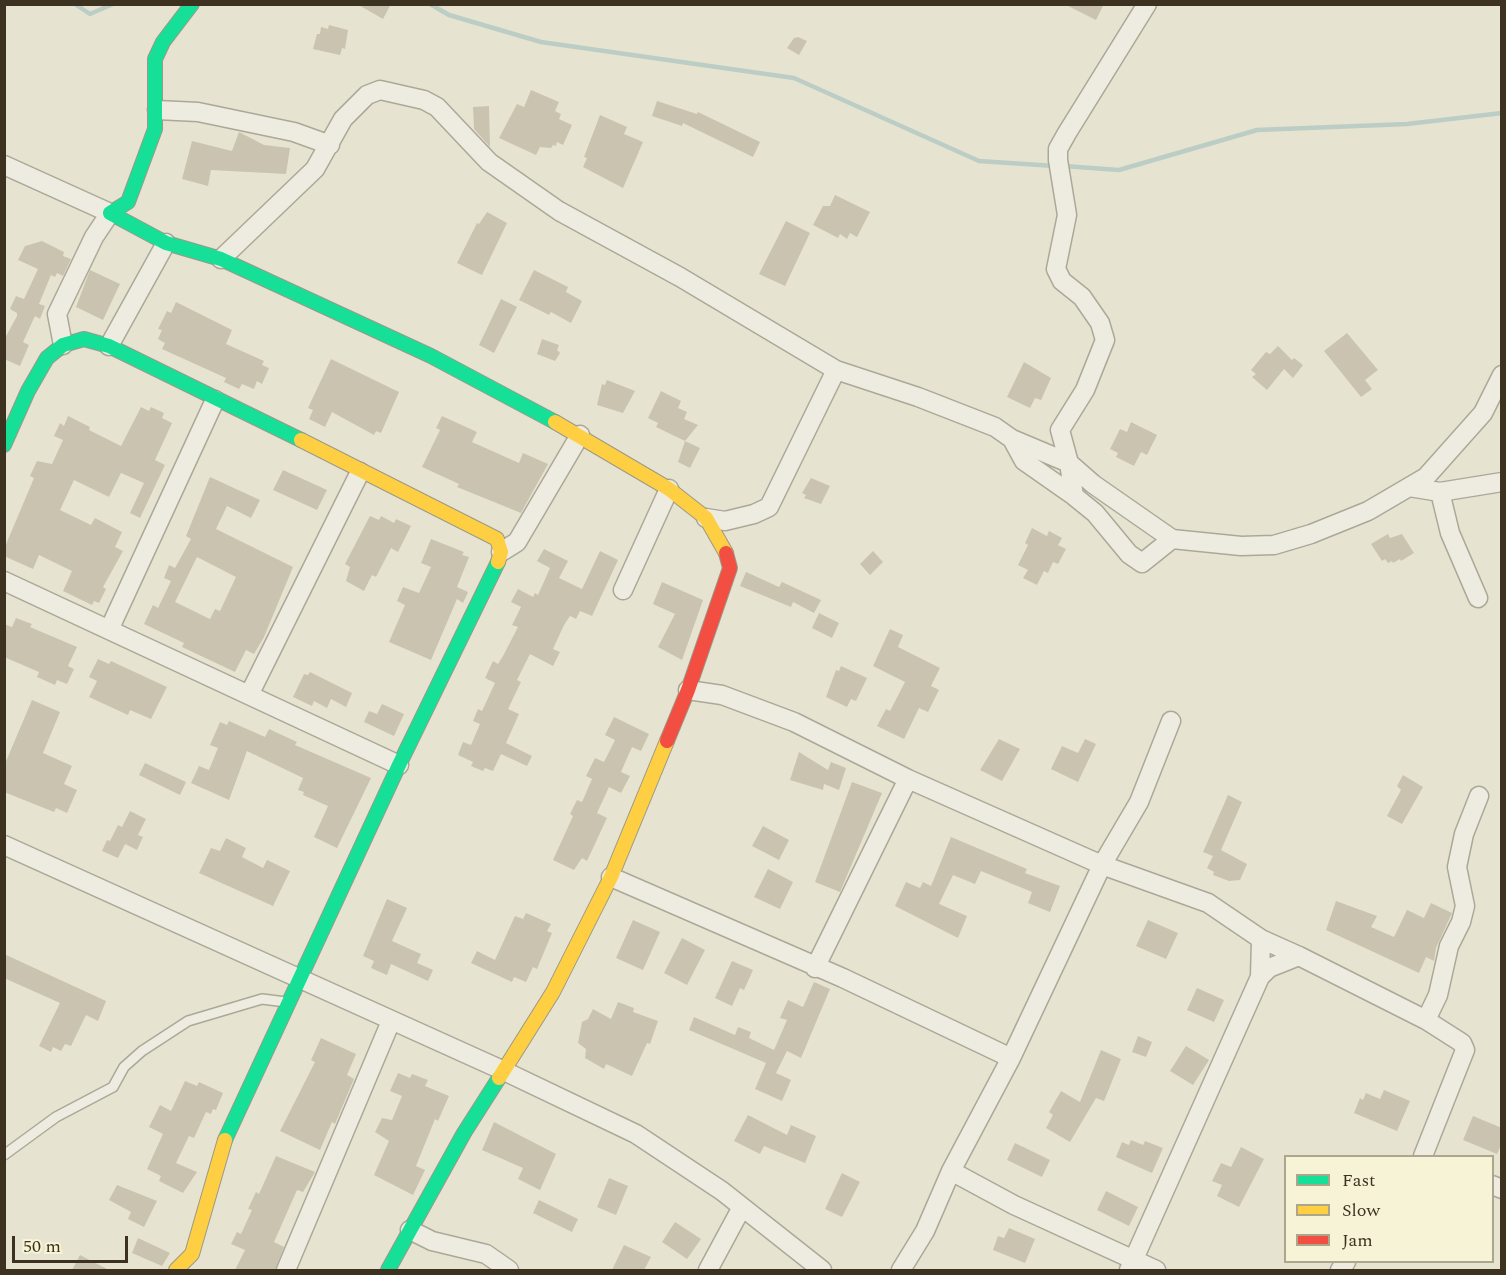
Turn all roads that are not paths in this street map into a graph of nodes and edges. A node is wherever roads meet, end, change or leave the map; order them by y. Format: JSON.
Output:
{"nodes":[{"id":1,"x":192,"y":4,"type":"edge"},
{"id":2,"x":1147,"y":4,"type":"edge"},
{"id":3,"x":157,"y":110,"type":"junction"},
{"id":4,"x":330,"y":145,"type":"junction"},
{"id":5,"x":4,"y":165,"type":"edge"},
{"id":6,"x":110,"y":213,"type":"junction"},
{"id":7,"x":166,"y":243,"type":"junction"},
{"id":8,"x":221,"y":259,"type":"junction"},
{"id":9,"x":63,"y":345,"type":"junction"},
{"id":10,"x":109,"y":346,"type":"junction"},
{"id":11,"x":836,"y":369,"type":"junction"},
{"id":12,"x":1502,"y":375,"type":"edge"},
{"id":13,"x":215,"y":400,"type":"junction"},
{"id":14,"x":580,"y":435,"type":"junction"},
{"id":15,"x":1012,"y":439,"type":"junction"},
{"id":16,"x":4,"y":445,"type":"edge"},
{"id":17,"x":1069,"y":463,"type":"junction"},
{"id":18,"x":360,"y":472,"type":"junction"},
{"id":19,"x":1502,"y":482,"type":"edge"},
{"id":20,"x":1409,"y":487,"type":"junction"},
{"id":21,"x":669,"y":489,"type":"junction"},
{"id":22,"x":1440,"y":492,"type":"junction"},
{"id":23,"x":1074,"y":496,"type":"junction"},
{"id":24,"x":706,"y":518,"type":"junction"},
{"id":25,"x":1172,"y":540,"type":"junction"},
{"id":26,"x":501,"y":552,"type":"junction"},
{"id":27,"x":4,"y":581,"type":"edge"},
{"id":28,"x":623,"y":590,"type":"dead end"},
{"id":29,"x":1478,"y":598,"type":"dead end"},
{"id":30,"x":109,"y":630,"type":"junction"},
{"id":31,"x":688,"y":690,"type":"junction"},
{"id":32,"x":249,"y":695,"type":"junction"},
{"id":33,"x":1171,"y":721,"type":"dead end"},
{"id":34,"x":399,"y":765,"type":"junction"},
{"id":35,"x":908,"y":779,"type":"junction"},
{"id":36,"x":1479,"y":796,"type":"dead end"},
{"id":37,"x":4,"y":845,"type":"edge"},
{"id":38,"x":1102,"y":865,"type":"junction"},
{"id":39,"x":611,"y":877,"type":"junction"},
{"id":40,"x":1261,"y":939,"type":"junction"},
{"id":41,"x":1299,"y":956,"type":"junction"},
{"id":42,"x":816,"y":968,"type":"junction"},
{"id":43,"x":1260,"y":977,"type":"junction"},
{"id":44,"x":298,"y":980,"type":"junction"},
{"id":45,"x":288,"y":1002,"type":"junction"},
{"id":46,"x":1426,"y":1020,"type":"junction"},
{"id":47,"x":391,"y":1021,"type":"junction"},
{"id":48,"x":1011,"y":1058,"type":"junction"},
{"id":49,"x":502,"y":1070,"type":"junction"},
{"id":50,"x":4,"y":1155,"type":"edge"},
{"id":51,"x":1423,"y":1155,"type":"edge"},
{"id":52,"x":951,"y":1171,"type":"junction"},
{"id":53,"x":742,"y":1206,"type":"junction"},
{"id":54,"x":410,"y":1230,"type":"junction"},
{"id":55,"x":1132,"y":1265,"type":"edge"},
{"id":56,"x":176,"y":1270,"type":"edge"},
{"id":57,"x":286,"y":1270,"type":"edge"},
{"id":58,"x":388,"y":1270,"type":"edge"},
{"id":59,"x":510,"y":1270,"type":"edge"},
{"id":60,"x":708,"y":1270,"type":"edge"},
{"id":61,"x":822,"y":1270,"type":"edge"},
{"id":62,"x":901,"y":1270,"type":"edge"},
{"id":63,"x":1156,"y":1270,"type":"edge"}],
"edges":[{"from":1,"to":3,"type":"street"},
{"from":2,"to":17,"type":"street"},
{"from":3,"to":4,"type":"street"},
{"from":3,"to":6,"type":"street"},
{"from":4,"to":8,"type":"street"},
{"from":4,"to":11,"type":"street"},
{"from":5,"to":6,"type":"street"},
{"from":6,"to":7,"type":"street"},
{"from":6,"to":9,"type":"street"},
{"from":7,"to":8,"type":"street"},
{"from":7,"to":10,"type":"street"},
{"from":8,"to":14,"type":"street"},
{"from":9,"to":10,"type":"street"},
{"from":9,"to":16,"type":"street"},
{"from":10,"to":13,"type":"street"},
{"from":11,"to":15,"type":"street"},
{"from":11,"to":24,"type":"street"},
{"from":12,"to":20,"type":"street"},
{"from":13,"to":18,"type":"street"},
{"from":13,"to":30,"type":"street"},
{"from":14,"to":21,"type":"street"},
{"from":14,"to":26,"type":"street"},
{"from":15,"to":17,"type":"street"},
{"from":15,"to":23,"type":"street"},
{"from":17,"to":23,"type":"street"},
{"from":17,"to":25,"type":"street"},
{"from":18,"to":26,"type":"street"},
{"from":18,"to":32,"type":"street"},
{"from":19,"to":22,"type":"street"},
{"from":20,"to":22,"type":"street"},
{"from":20,"to":25,"type":"street"},
{"from":21,"to":24,"type":"street"},
{"from":21,"to":28,"type":"street"},
{"from":22,"to":29,"type":"street"},
{"from":23,"to":25,"type":"street"},
{"from":24,"to":31,"type":"street"},
{"from":26,"to":34,"type":"street"},
{"from":27,"to":30,"type":"street"},
{"from":30,"to":32,"type":"street"},
{"from":31,"to":35,"type":"street"},
{"from":31,"to":39,"type":"street"},
{"from":32,"to":34,"type":"street"},
{"from":33,"to":38,"type":"street"},
{"from":34,"to":44,"type":"street"},
{"from":35,"to":38,"type":"street"},
{"from":35,"to":42,"type":"street"},
{"from":36,"to":46,"type":"street"},
{"from":37,"to":44,"type":"street"},
{"from":38,"to":40,"type":"street"},
{"from":38,"to":48,"type":"street"},
{"from":39,"to":42,"type":"street"},
{"from":39,"to":49,"type":"street"},
{"from":40,"to":41,"type":"street"},
{"from":40,"to":43,"type":"street"},
{"from":41,"to":43,"type":"street"},
{"from":41,"to":46,"type":"street"},
{"from":42,"to":48,"type":"street"},
{"from":43,"to":55,"type":"street"},
{"from":44,"to":45,"type":"street"},
{"from":44,"to":47,"type":"street"},
{"from":45,"to":50,"type":"lane"},
{"from":45,"to":56,"type":"street"},
{"from":46,"to":51,"type":"street"},
{"from":47,"to":49,"type":"street"},
{"from":47,"to":57,"type":"street"},
{"from":48,"to":52,"type":"street"},
{"from":49,"to":53,"type":"street"},
{"from":49,"to":54,"type":"street"},
{"from":52,"to":55,"type":"street"},
{"from":52,"to":62,"type":"street"},
{"from":53,"to":60,"type":"street"},
{"from":53,"to":61,"type":"street"},
{"from":54,"to":58,"type":"street"},
{"from":54,"to":59,"type":"street"},
{"from":55,"to":63,"type":"street"}]}
